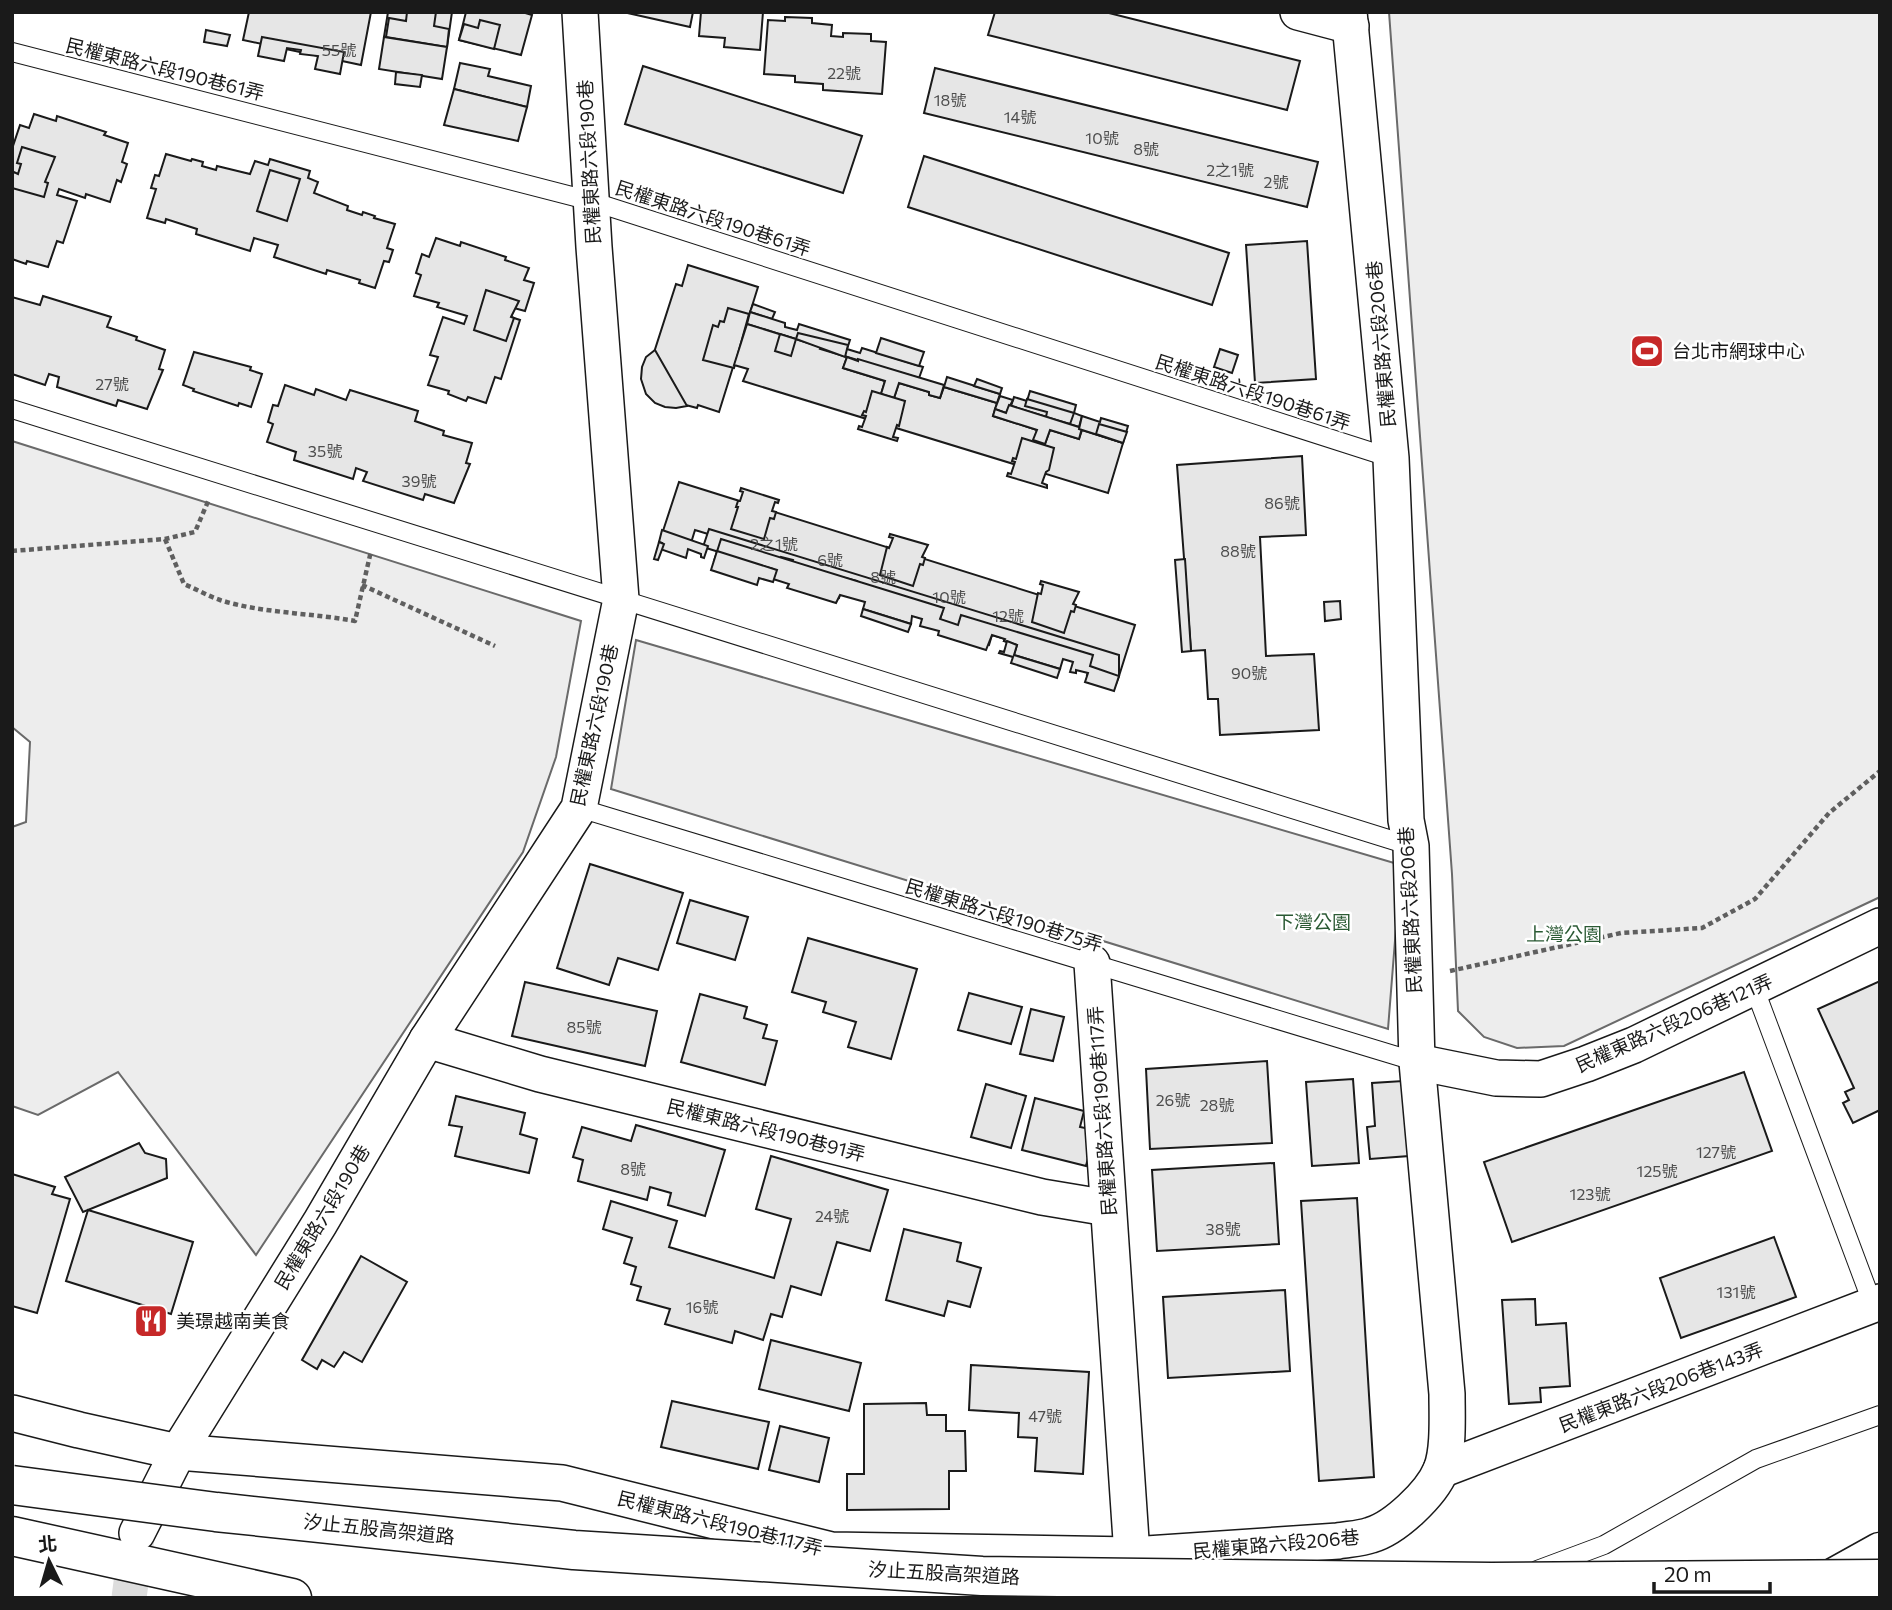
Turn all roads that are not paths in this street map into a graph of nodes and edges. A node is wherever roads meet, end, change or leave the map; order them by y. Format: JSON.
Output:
{"nodes":[{"id":1,"x":580,"y":12,"type":"edge"},
{"id":2,"x":1298,"y":12,"type":"edge"},
{"id":3,"x":1350,"y":19,"type":"edge"},
{"id":4,"x":12,"y":52,"type":"edge"},
{"id":5,"x":591,"y":201,"type":"junction"},
{"id":6,"x":12,"y":409,"type":"edge"},
{"id":7,"x":1391,"y":458,"type":"junction"},
{"id":8,"x":621,"y":599,"type":"junction"},
{"id":9,"x":579,"y":808,"type":"junction"},
{"id":10,"x":1411,"y":846,"type":"junction"},
{"id":11,"x":1880,"y":926,"type":"edge"},
{"id":12,"x":1092,"y":963,"type":"junction"},
{"id":13,"x":1754,"y":988,"type":"junction"},
{"id":14,"x":427,"y":1040,"type":"junction"},
{"id":15,"x":1417,"y":1062,"type":"junction"},
{"id":16,"x":1108,"y":1208,"type":"junction"},
{"id":17,"x":1876,"y":1304,"type":"edge"},
{"id":18,"x":12,"y":1413,"type":"edge"},
{"id":19,"x":1880,"y":1415,"type":"edge"},
{"id":20,"x":178,"y":1452,"type":"junction"},
{"id":21,"x":1441,"y":1470,"type":"junction"},
{"id":22,"x":12,"y":1485,"type":"edge"},
{"id":23,"x":137,"y":1533,"type":"tunnel mouth"},
{"id":24,"x":12,"y":1536,"type":"edge"},
{"id":25,"x":1880,"y":1552,"type":"edge"},
{"id":26,"x":1132,"y":1555,"type":"junction"},
{"id":27,"x":1880,"y":1579,"type":"edge"},
{"id":28,"x":292,"y":1598,"type":"edge"},
{"id":29,"x":1214,"y":1598,"type":"edge"},
{"id":30,"x":1462,"y":1598,"type":"edge"},
{"id":31,"x":1799,"y":1598,"type":"edge"}],
"edges":[{"from":1,"to":5,"type":"street","name":"民權東路六段190巷"},
{"from":2,"to":3,"type":"street"},
{"from":3,"to":7,"type":"street","name":"民權東路六段206巷"},
{"from":4,"to":5,"type":"lane","name":"民權東路六段190巷61弄"},
{"from":5,"to":7,"type":"lane","name":"民權東路六段190巷61弄"},
{"from":5,"to":8,"type":"street","name":"民權東路六段190巷"},
{"from":6,"to":8,"type":"lane"},
{"from":7,"to":10,"type":"street","name":"民權東路六段206巷"},
{"from":8,"to":9,"type":"street","name":"民權東路六段190巷"},
{"from":8,"to":10,"type":"lane"},
{"from":9,"to":12,"type":"lane","name":"民權東路六段190巷75弄"},
{"from":9,"to":14,"type":"street","name":"民權東路六段190巷"},
{"from":10,"to":15,"type":"street","name":"民權東路六段206巷"},
{"from":11,"to":13,"type":"street","name":"民權東路六段206巷121弄"},
{"from":12,"to":15,"type":"lane","name":"民權東路六段190巷75弄"},
{"from":12,"to":16,"type":"street","name":"民權東路六段190巷117弄"},
{"from":13,"to":15,"type":"street","name":"民權東路六段206巷121弄"},
{"from":13,"to":17,"type":"lane"},
{"from":14,"to":16,"type":"street","name":"民權東路六段190巷91弄"},
{"from":14,"to":20,"type":"street","name":"民權東路六段190巷"},
{"from":15,"to":21,"type":"street","name":"民權東路六段206巷"},
{"from":16,"to":26,"type":"street","name":"民權東路六段190巷117弄"},
{"from":17,"to":21,"type":"street","name":"民權東路六段206巷143弄"},
{"from":18,"to":20,"type":"street","name":"民權東路六段190巷117弄"},
{"from":19,"to":30,"type":"lane"},
{"from":20,"to":23,"type":"street","name":"民權東路六段190巷"},
{"from":20,"to":26,"type":"street","name":"民權東路六段190巷117弄"},
{"from":21,"to":26,"type":"street","name":"民權東路六段206巷"},
{"from":22,"to":27,"type":"highway","name":"汐止五股高架道路","bridge":true},
{"from":24,"to":28,"type":"highway"},
{"from":25,"to":31,"type":"highway","bridge":true},
{"from":26,"to":29,"type":"lane"}]}
